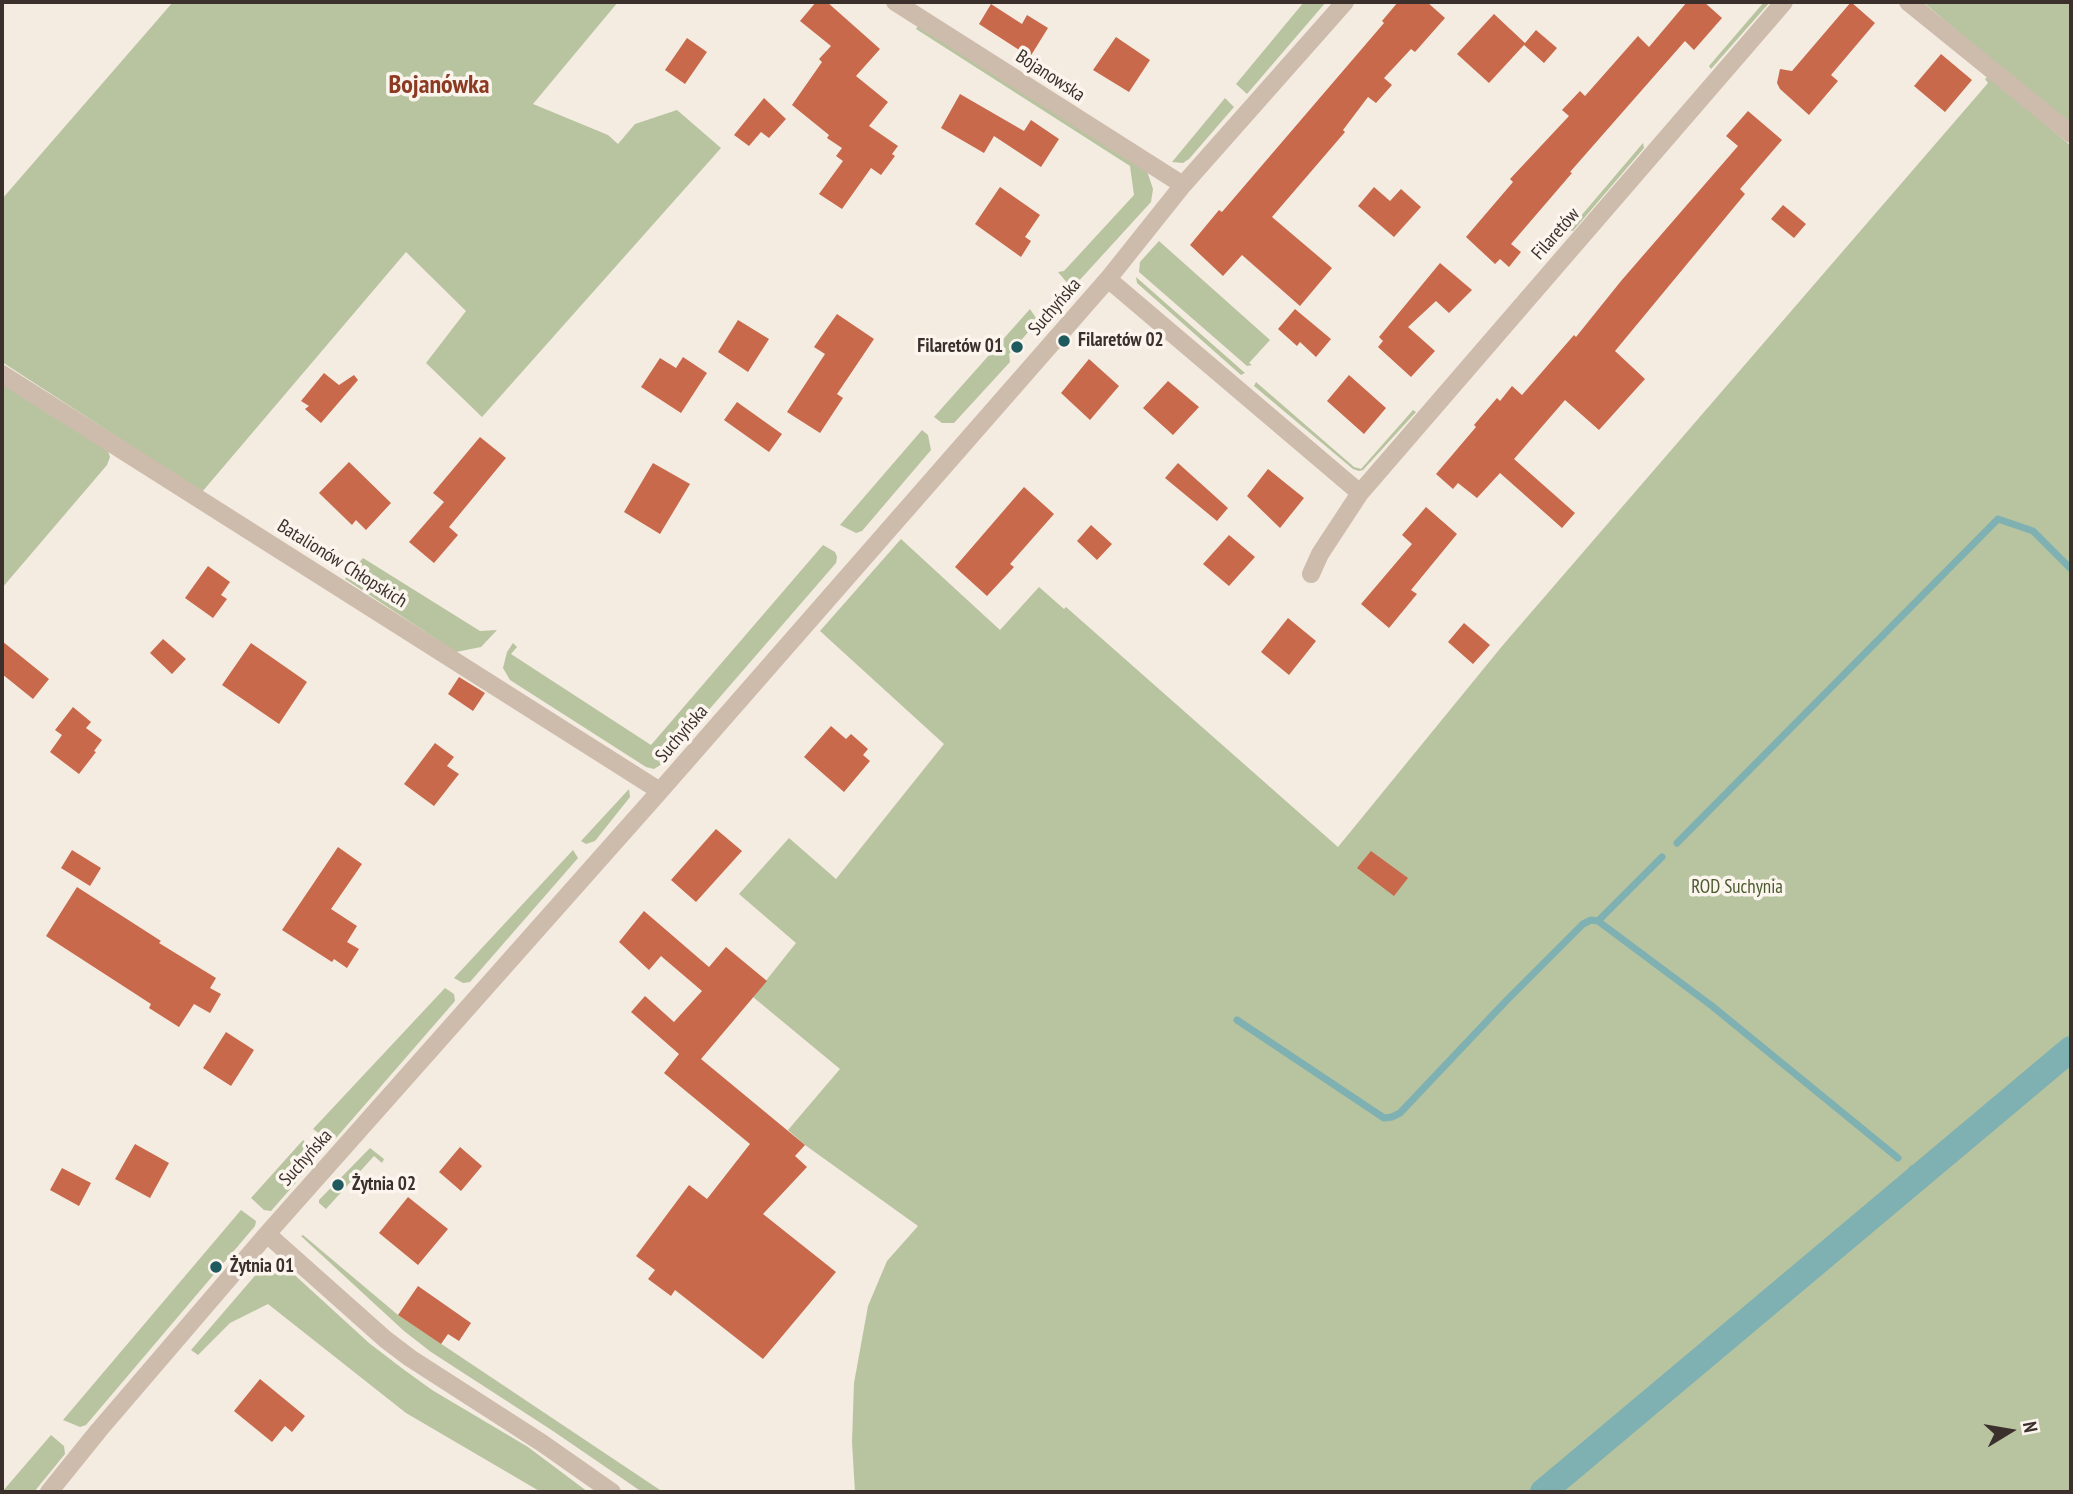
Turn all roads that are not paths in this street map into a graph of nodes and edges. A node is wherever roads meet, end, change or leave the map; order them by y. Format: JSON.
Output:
{"nodes":[{"id":1,"x":895,"y":2,"type":"edge"},
{"id":2,"x":1345,"y":2,"type":"edge"},
{"id":3,"x":1784,"y":2,"type":"edge"},
{"id":4,"x":1908,"y":2,"type":"edge"},
{"id":5,"x":2071,"y":134,"type":"edge"},
{"id":6,"x":1183,"y":185,"type":"junction"},
{"id":7,"x":1108,"y":279,"type":"junction"},
{"id":8,"x":2,"y":373,"type":"edge"},
{"id":9,"x":1360,"y":493,"type":"junction"},
{"id":10,"x":1311,"y":574,"type":"dead end"},
{"id":11,"x":660,"y":791,"type":"junction"},
{"id":12,"x":267,"y":1234,"type":"junction"},
{"id":13,"x":49,"y":1492,"type":"edge"},
{"id":14,"x":612,"y":1492,"type":"edge"}],
"edges":[{"from":1,"to":6,"type":"street","name":"Bojanowska"},
{"from":2,"to":6,"type":"street","name":"Suchyńska"},
{"from":3,"to":9,"type":"street","name":"Filaretów"},
{"from":4,"to":5,"type":"street"},
{"from":6,"to":7,"type":"street","name":"Suchyńska"},
{"from":7,"to":9,"type":"street"},
{"from":7,"to":11,"type":"street","name":"Suchyńska"},
{"from":8,"to":11,"type":"street","name":"Batalionów Chłopskich"},
{"from":9,"to":10,"type":"street","name":"Filaretów"},
{"from":11,"to":12,"type":"street","name":"Suchyńska"},
{"from":12,"to":13,"type":"street","name":"Suchyńska"},
{"from":12,"to":14,"type":"street"}]}
